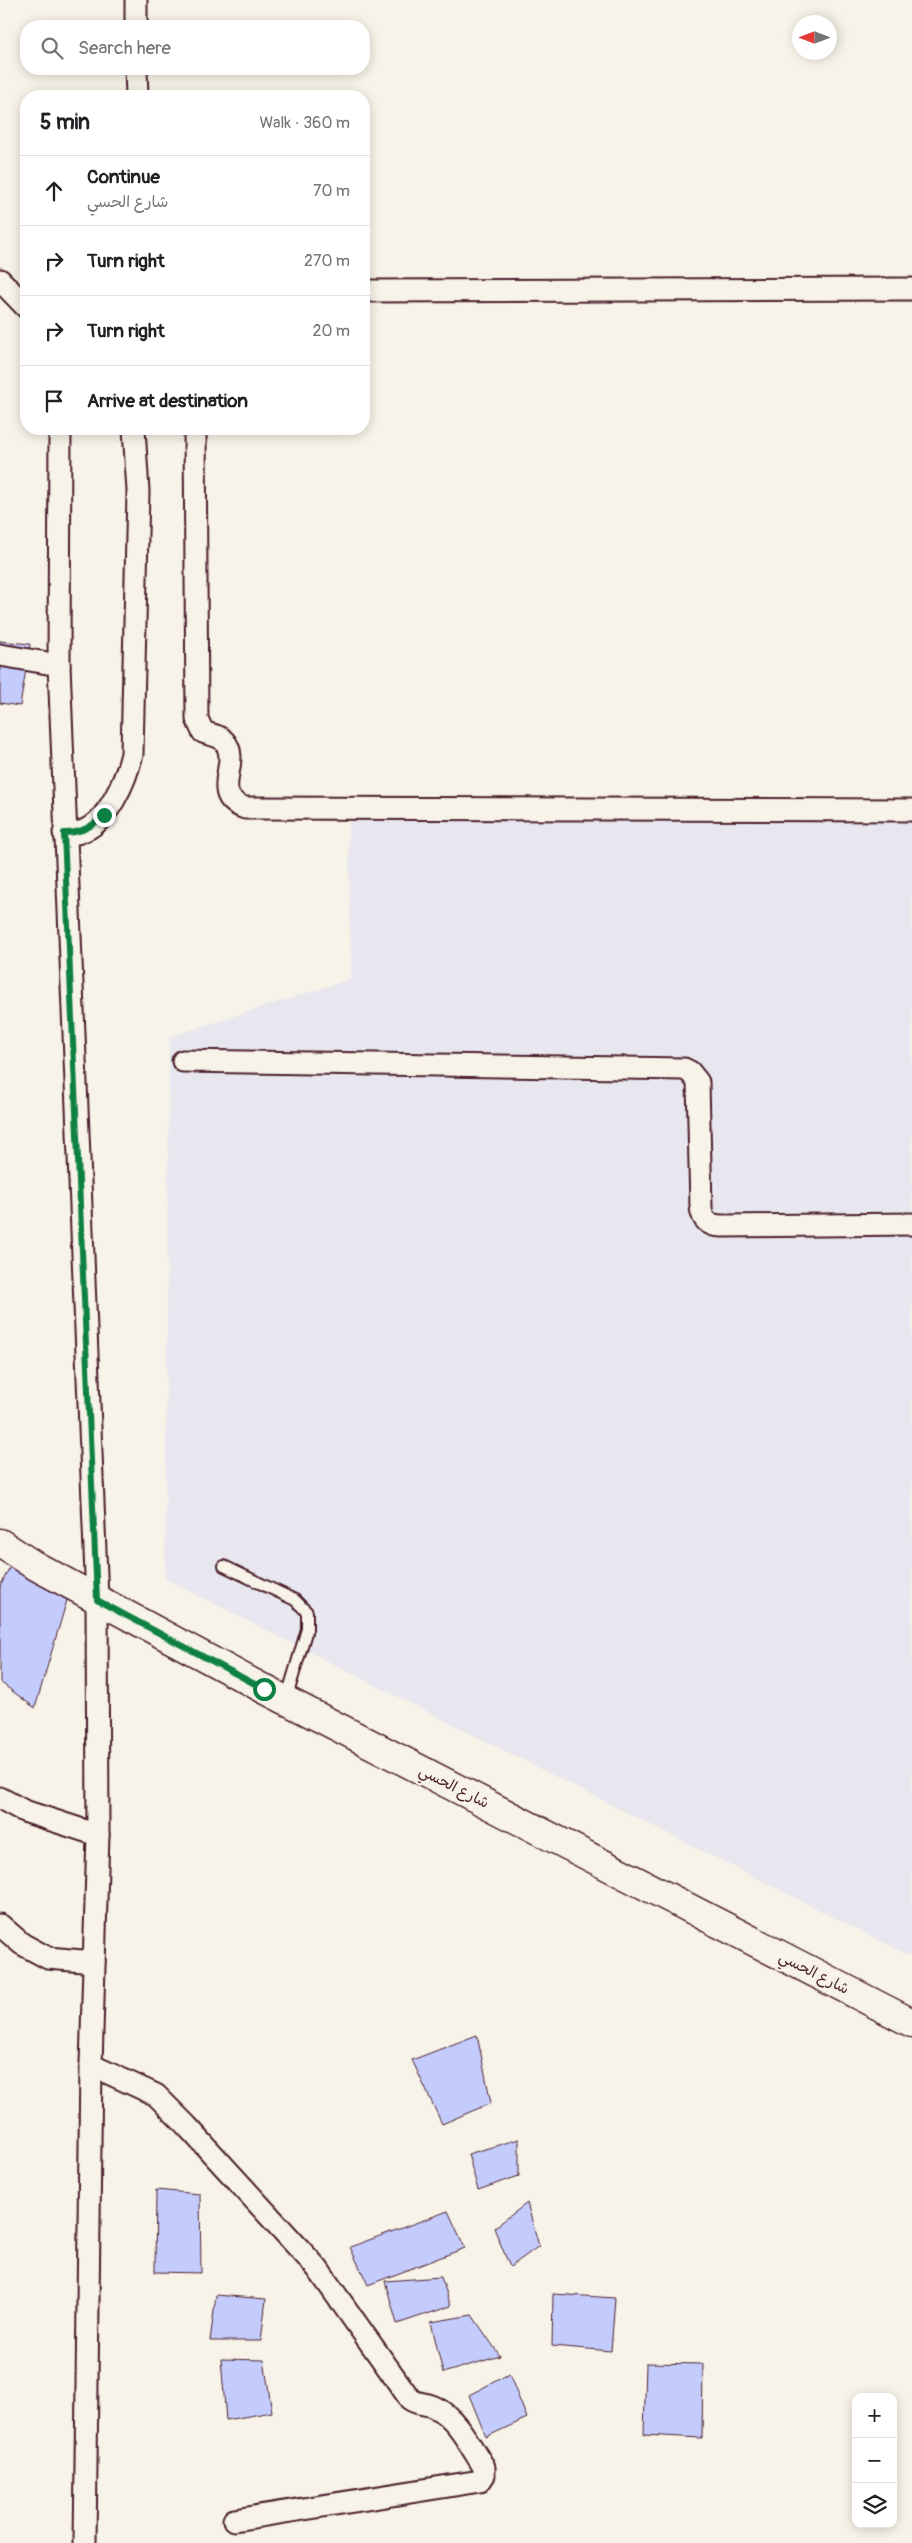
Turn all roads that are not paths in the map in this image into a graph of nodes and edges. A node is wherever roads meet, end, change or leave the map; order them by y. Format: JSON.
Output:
{"nodes":[{"id":1,"x":136,"y":0,"type":"edge"},
{"id":2,"x":136,"y":20,"type":"edge"},
{"id":3,"x":136,"y":75,"type":"edge"},
{"id":4,"x":137,"y":90,"type":"edge"},
{"id":5,"x":3,"y":286,"type":"edge"},
{"id":6,"x":912,"y":289,"type":"edge"},
{"id":7,"x":370,"y":291,"type":"edge"},
{"id":8,"x":20,"y":302,"type":"edge"},
{"id":9,"x":60,"y":435,"type":"edge"},
{"id":10,"x":134,"y":435,"type":"edge"},
{"id":11,"x":195,"y":435,"type":"edge"},
{"id":12,"x":0,"y":654,"type":"edge"},
{"id":13,"x":59,"y":665,"type":"junction"},
{"id":14,"x":912,"y":810,"type":"edge"},
{"id":15,"x":64,"y":833,"type":"junction"},
{"id":16,"x":183,"y":1061,"type":"dead end"},
{"id":17,"x":912,"y":1224,"type":"edge"},
{"id":18,"x":0,"y":1542,"type":"edge"},
{"id":19,"x":224,"y":1566,"type":"dead end"},
{"id":20,"x":97,"y":1600,"type":"junction"},
{"id":21,"x":286,"y":1701,"type":"junction"},
{"id":22,"x":0,"y":1798,"type":"edge"},
{"id":23,"x":98,"y":1835,"type":"junction"},
{"id":24,"x":0,"y":1925,"type":"edge"},
{"id":25,"x":94,"y":1962,"type":"junction"},
{"id":26,"x":912,"y":2023,"type":"edge"},
{"id":27,"x":91,"y":2065,"type":"junction"},
{"id":28,"x":234,"y":2520,"type":"dead end"},
{"id":29,"x":85,"y":2543,"type":"edge"}],
"edges":[{"from":1,"to":2,"type":"street"},
{"from":3,"to":4,"type":"street"},
{"from":5,"to":8,"type":"street"},
{"from":6,"to":7,"type":"street"},
{"from":9,"to":13,"type":"street"},
{"from":10,"to":15,"type":"street"},
{"from":11,"to":14,"type":"street"},
{"from":12,"to":13,"type":"street"},
{"from":13,"to":15,"type":"street"},
{"from":15,"to":20,"type":"street"},
{"from":16,"to":17,"type":"street"},
{"from":18,"to":20,"type":"street","name":"شارع الحسي"},
{"from":19,"to":21,"type":"lane"},
{"from":20,"to":21,"type":"street","name":"شارع الحسي"},
{"from":20,"to":23,"type":"street"},
{"from":21,"to":26,"type":"street","name":"شارع الحسي"},
{"from":22,"to":23,"type":"street"},
{"from":23,"to":25,"type":"street"},
{"from":24,"to":25,"type":"street"},
{"from":25,"to":27,"type":"street"},
{"from":27,"to":28,"type":"street"},
{"from":27,"to":29,"type":"street"}]}
